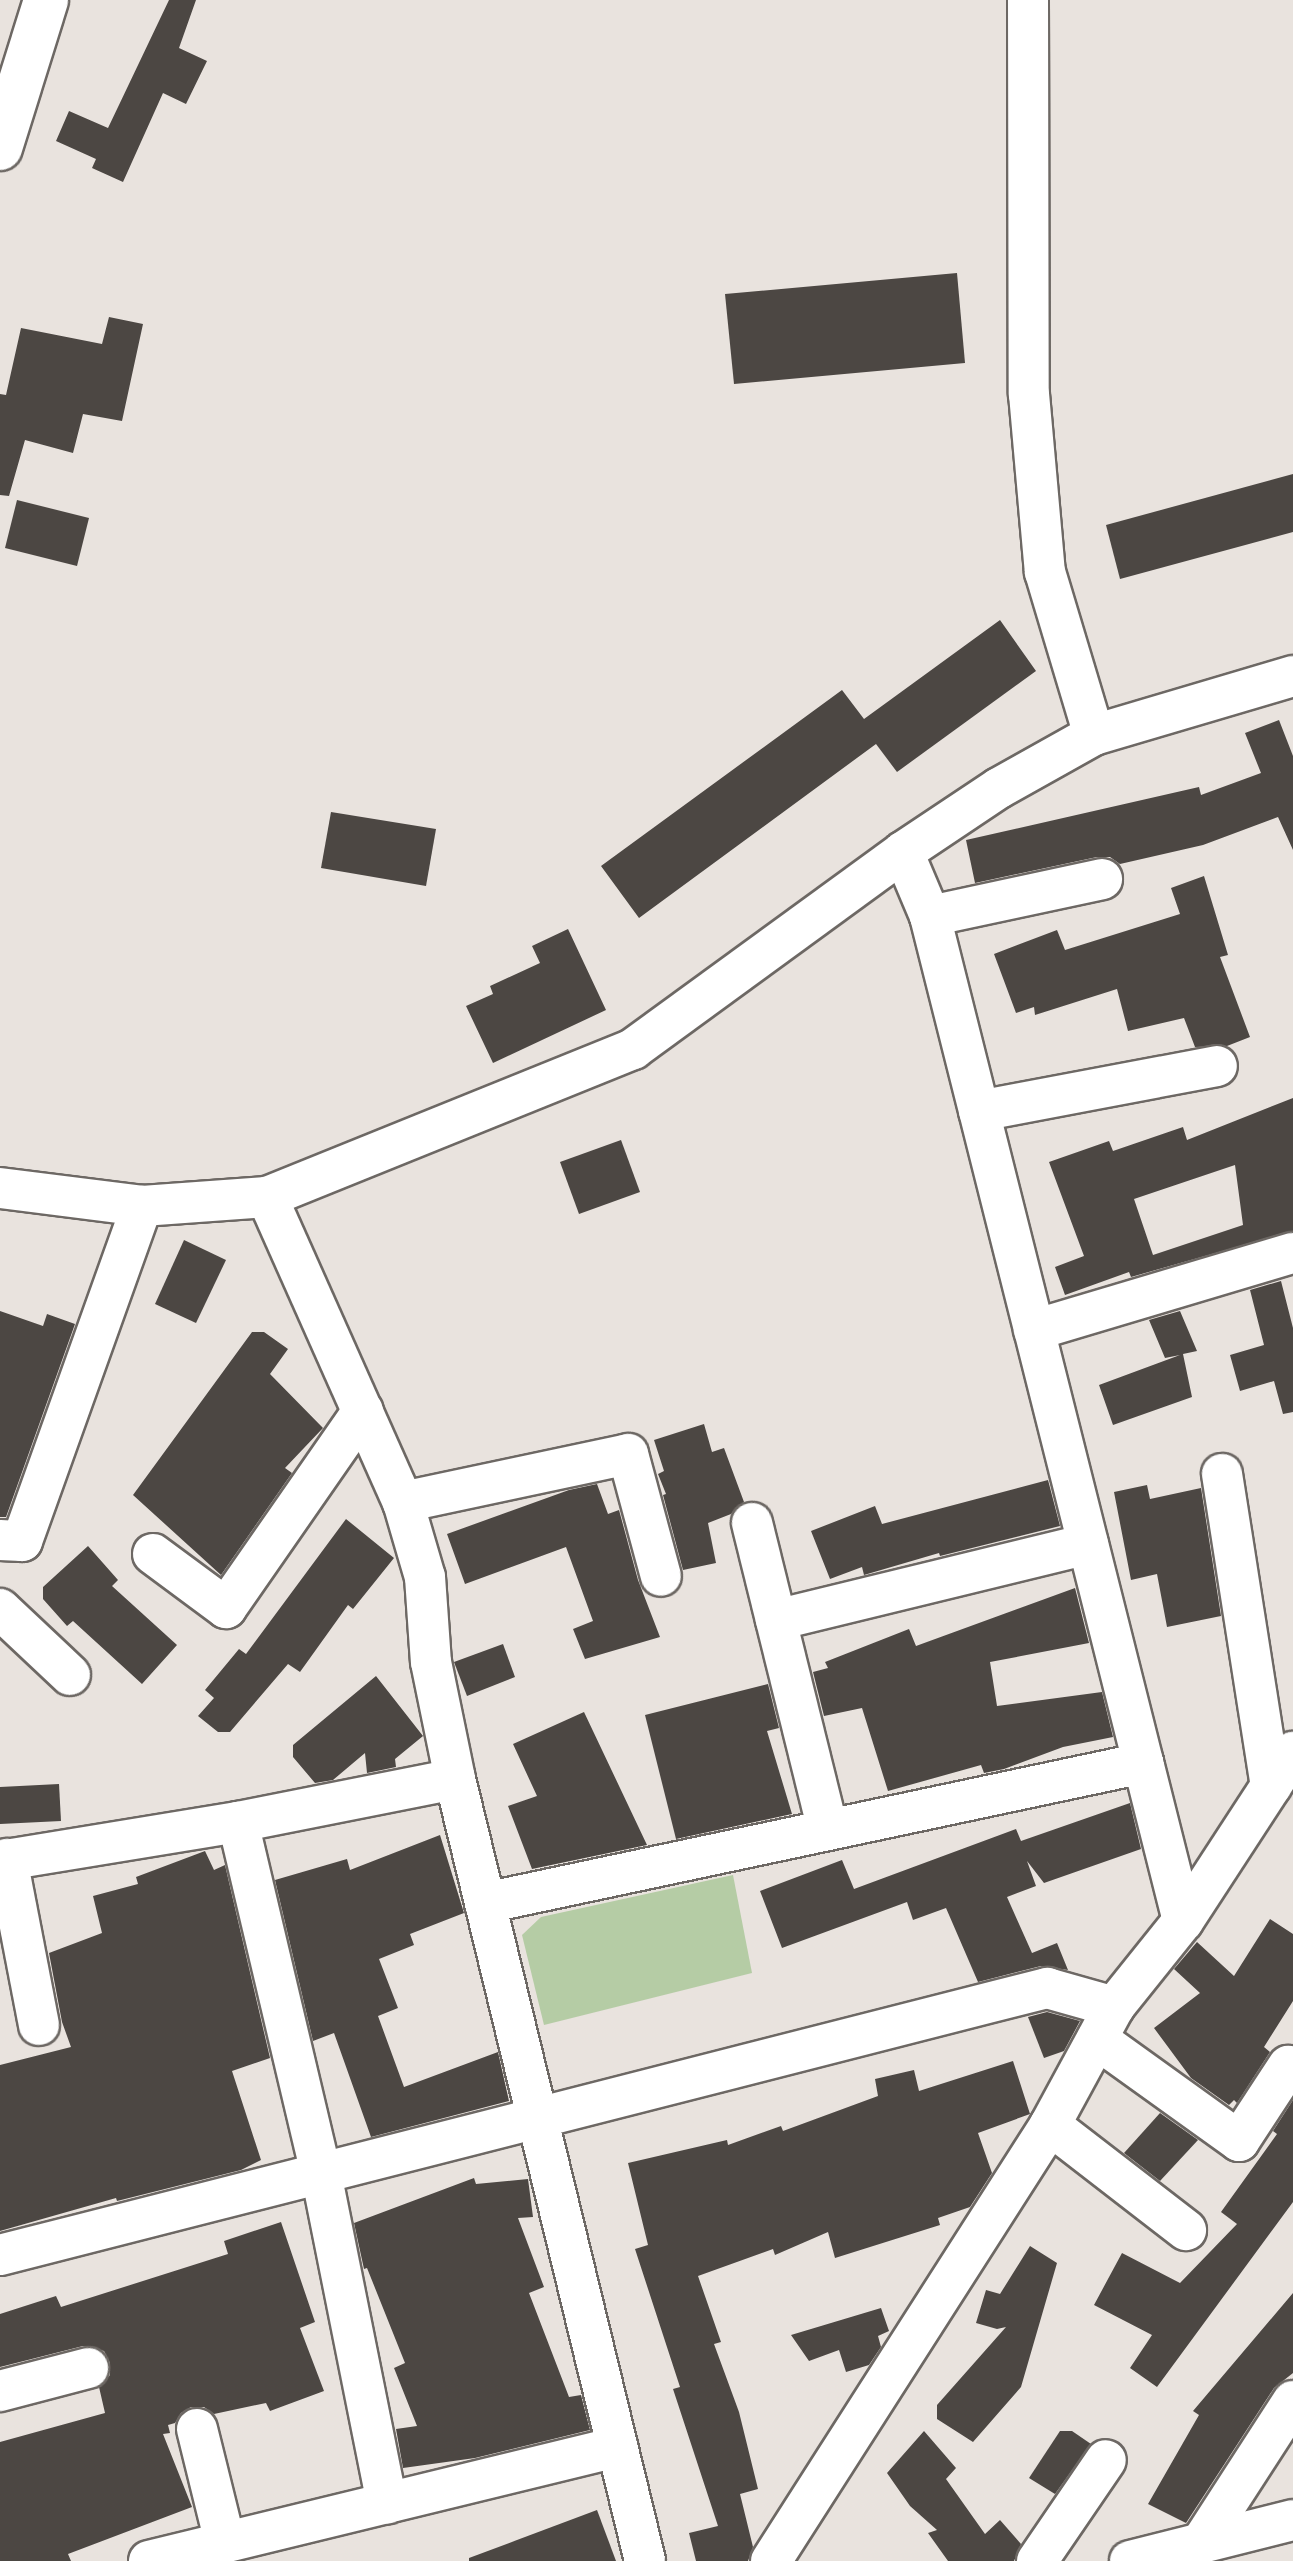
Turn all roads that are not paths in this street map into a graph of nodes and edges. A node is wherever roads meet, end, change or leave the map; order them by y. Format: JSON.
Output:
{"nodes":[{"id":1,"x":46,"y":0,"type":"edge"},
{"id":2,"x":1028,"y":0,"type":"edge"},
{"id":3,"x":0,"y":148,"type":"edge"},
{"id":4,"x":1293,"y":676,"type":"edge"},
{"id":5,"x":1094,"y":735,"type":"junction"},
{"id":6,"x":903,"y":852,"type":"junction"},
{"id":7,"x":1102,"y":879,"type":"dead end"},
{"id":8,"x":930,"y":916,"type":"junction"},
{"id":9,"x":1217,"y":1066,"type":"dead end"},
{"id":10,"x":979,"y":1111,"type":"junction"},
{"id":11,"x":0,"y":1188,"type":"edge"},
{"id":12,"x":267,"y":1197,"type":"junction"},
{"id":13,"x":142,"y":1206,"type":"junction"},
{"id":14,"x":1293,"y":1253,"type":"edge"},
{"id":15,"x":1034,"y":1330,"type":"junction"},
{"id":16,"x":363,"y":1411,"type":"junction"},
{"id":17,"x":1222,"y":1474,"type":"dead end"},
{"id":18,"x":403,"y":1502,"type":"junction"},
{"id":19,"x":752,"y":1523,"type":"dead end"},
{"id":20,"x":0,"y":1540,"type":"edge"},
{"id":21,"x":1088,"y":1544,"type":"junction"},
{"id":22,"x":153,"y":1554,"type":"dead end"},
{"id":23,"x":661,"y":1576,"type":"dead end"},
{"id":24,"x":0,"y":1609,"type":"edge"},
{"id":25,"x":776,"y":1620,"type":"junction"},
{"id":26,"x":70,"y":1675,"type":"dead end"},
{"id":27,"x":1293,"y":1752,"type":"edge"},
{"id":28,"x":1143,"y":1763,"type":"junction"},
{"id":29,"x":455,"y":1779,"type":"junction"},
{"id":30,"x":1271,"y":1786,"type":"junction"},
{"id":31,"x":238,"y":1822,"type":"junction"},
{"id":32,"x":828,"y":1830,"type":"junction"},
{"id":33,"x":4,"y":1860,"type":"edge"},
{"id":34,"x":485,"y":1903,"type":"junction"},
{"id":35,"x":1183,"y":1921,"type":"junction"},
{"id":36,"x":1106,"y":2023,"type":"junction"},
{"id":37,"x":39,"y":2025,"type":"dead end"},
{"id":38,"x":1288,"y":2066,"type":"dead end"},
{"id":39,"x":538,"y":2120,"type":"junction"},
{"id":40,"x":1050,"y":2125,"type":"junction"},
{"id":41,"x":321,"y":2173,"type":"junction"},
{"id":42,"x":1186,"y":2230,"type":"dead end"},
{"id":43,"x":0,"y":2255,"type":"edge"},
{"id":44,"x":88,"y":2368,"type":"dead end"},
{"id":45,"x":0,"y":2391,"type":"edge"},
{"id":46,"x":1293,"y":2401,"type":"edge"},
{"id":47,"x":197,"y":2429,"type":"dead end"},
{"id":48,"x":617,"y":2447,"type":"junction"},
{"id":49,"x":1106,"y":2460,"type":"dead end"},
{"id":50,"x":387,"y":2503,"type":"junction"},
{"id":51,"x":1293,"y":2520,"type":"edge"},
{"id":52,"x":225,"y":2542,"type":"junction"},
{"id":53,"x":1201,"y":2543,"type":"junction"},
{"id":54,"x":149,"y":2561,"type":"edge"},
{"id":55,"x":645,"y":2561,"type":"edge"},
{"id":56,"x":771,"y":2561,"type":"edge"},
{"id":57,"x":1037,"y":2561,"type":"edge"},
{"id":58,"x":1130,"y":2561,"type":"edge"}],
"edges":[{"from":1,"to":3,"type":"street"},
{"from":2,"to":5,"type":"street"},
{"from":4,"to":5,"type":"street"},
{"from":5,"to":6,"type":"street"},
{"from":6,"to":8,"type":"street"},
{"from":6,"to":12,"type":"street"},
{"from":7,"to":8,"type":"street"},
{"from":8,"to":10,"type":"street"},
{"from":9,"to":10,"type":"street"},
{"from":10,"to":15,"type":"street"},
{"from":11,"to":13,"type":"street"},
{"from":12,"to":13,"type":"street"},
{"from":12,"to":16,"type":"street"},
{"from":13,"to":20,"type":"street"},
{"from":14,"to":15,"type":"street"},
{"from":15,"to":21,"type":"street"},
{"from":16,"to":18,"type":"street"},
{"from":16,"to":22,"type":"street"},
{"from":17,"to":30,"type":"street"},
{"from":18,"to":23,"type":"street"},
{"from":18,"to":29,"type":"street"},
{"from":19,"to":25,"type":"street"},
{"from":21,"to":25,"type":"street"},
{"from":21,"to":28,"type":"street"},
{"from":24,"to":26,"type":"street"},
{"from":25,"to":32,"type":"street"},
{"from":27,"to":30,"type":"street"},
{"from":28,"to":32,"type":"street"},
{"from":28,"to":35,"type":"street"},
{"from":29,"to":31,"type":"street"},
{"from":29,"to":34,"type":"street"},
{"from":30,"to":35,"type":"street"},
{"from":31,"to":33,"type":"street"},
{"from":31,"to":41,"type":"street"},
{"from":32,"to":34,"type":"street"},
{"from":33,"to":37,"type":"street"},
{"from":34,"to":39,"type":"street"},
{"from":35,"to":36,"type":"street"},
{"from":36,"to":38,"type":"street"},
{"from":36,"to":39,"type":"street"},
{"from":36,"to":40,"type":"street"},
{"from":39,"to":41,"type":"street"},
{"from":39,"to":48,"type":"street"},
{"from":40,"to":42,"type":"street"},
{"from":40,"to":56,"type":"street"},
{"from":41,"to":43,"type":"street"},
{"from":41,"to":50,"type":"street"},
{"from":44,"to":45,"type":"street"},
{"from":46,"to":53,"type":"street"},
{"from":47,"to":52,"type":"street"},
{"from":48,"to":50,"type":"street"},
{"from":48,"to":55,"type":"street"},
{"from":49,"to":57,"type":"street"},
{"from":50,"to":52,"type":"street"},
{"from":51,"to":53,"type":"street"},
{"from":52,"to":54,"type":"street"},
{"from":53,"to":58,"type":"street"}]}
